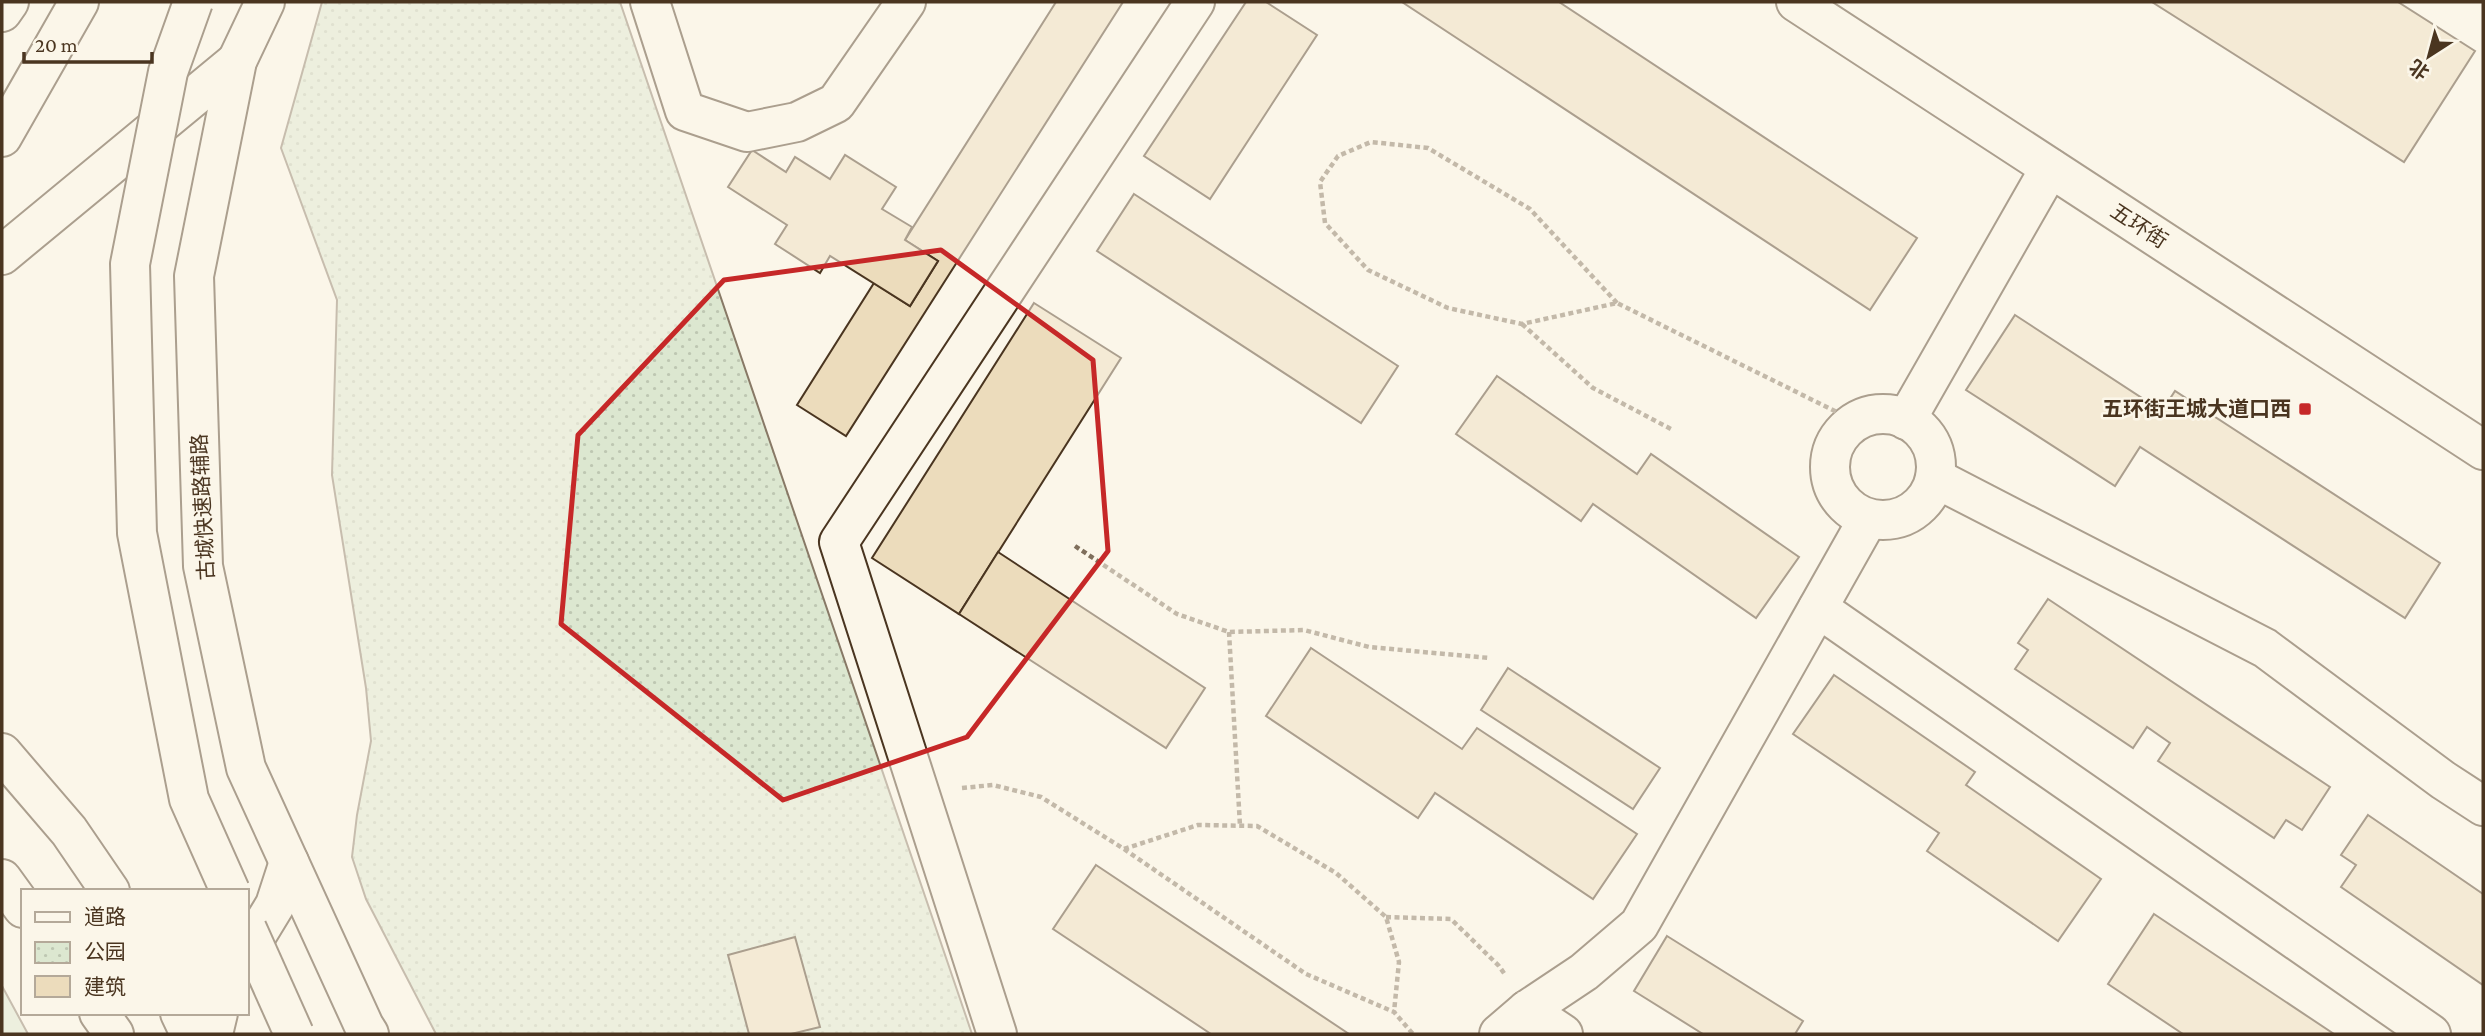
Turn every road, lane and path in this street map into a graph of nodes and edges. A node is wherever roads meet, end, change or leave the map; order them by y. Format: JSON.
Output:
{"nodes":[{"id":1,"x":9,"y":2,"type":"edge"},
{"id":2,"x":79,"y":2,"type":"edge"},
{"id":3,"x":193,"y":2,"type":"edge"},
{"id":4,"x":265,"y":2,"type":"edge"},
{"id":5,"x":650,"y":2,"type":"edge"},
{"id":6,"x":906,"y":2,"type":"edge"},
{"id":7,"x":1195,"y":2,"type":"edge"},
{"id":8,"x":1796,"y":2,"type":"edge"},
{"id":9,"x":2,"y":12,"type":"edge"},
{"id":10,"x":237,"y":61,"type":"junction"},
{"id":11,"x":2,"y":137,"type":"edge"},
{"id":12,"x":2050,"y":168,"type":"junction"},
{"id":13,"x":47,"y":218,"type":"junction"},
{"id":14,"x":2,"y":224,"type":"edge"},
{"id":15,"x":2,"y":255,"type":"edge"},
{"id":16,"x":1617,"y":303,"type":"junction"},
{"id":17,"x":1522,"y":324,"type":"junction"},
{"id":18,"x":1906,"y":420,"type":"junction"},
{"id":19,"x":1855,"y":421,"type":"junction"},
{"id":20,"x":1671,"y":429,"type":"dead end"},
{"id":21,"x":2483,"y":450,"type":"edge"},
{"id":22,"x":1935,"y":478,"type":"junction"},
{"id":23,"x":1868,"y":519,"type":"junction"},
{"id":24,"x":1075,"y":546,"type":"dead end"},
{"id":25,"x":1818,"y":608,"type":"junction"},
{"id":26,"x":1228,"y":632,"type":"junction"},
{"id":27,"x":1489,"y":658,"type":"dead end"},
{"id":28,"x":2,"y":753,"type":"edge"},
{"id":29,"x":923,"y":804,"type":"junction"},
{"id":30,"x":2483,"y":806,"type":"edge"},
{"id":31,"x":1240,"y":826,"type":"junction"},
{"id":32,"x":1124,"y":849,"type":"junction"},
{"id":33,"x":289,"y":862,"type":"junction"},
{"id":34,"x":2,"y":880,"type":"edge"},
{"id":35,"x":109,"y":889,"type":"edge"},
{"id":36,"x":229,"y":889,"type":"edge"},
{"id":37,"x":21,"y":905,"type":"edge"},
{"id":38,"x":1386,"y":917,"type":"junction"},
{"id":39,"x":248,"y":931,"type":"edge"},
{"id":40,"x":248,"y":949,"type":"edge"},
{"id":41,"x":1527,"y":1010,"type":"junction"},
{"id":42,"x":1394,"y":1012,"type":"junction"},
{"id":43,"x":100,"y":1015,"type":"edge"},
{"id":44,"x":181,"y":1015,"type":"edge"},
{"id":45,"x":218,"y":1015,"type":"edge"},
{"id":46,"x":114,"y":1034,"type":"edge"},
{"id":47,"x":190,"y":1034,"type":"edge"},
{"id":48,"x":213,"y":1034,"type":"edge"},
{"id":49,"x":294,"y":1034,"type":"edge"},
{"id":50,"x":369,"y":1034,"type":"edge"},
{"id":51,"x":997,"y":1034,"type":"edge"},
{"id":52,"x":1413,"y":1034,"type":"edge"},
{"id":53,"x":1499,"y":1034,"type":"edge"},
{"id":54,"x":1563,"y":1034,"type":"edge"},
{"id":55,"x":2431,"y":1034,"type":"edge"}],
"edges":[{"from":1,"to":9,"type":"main road"},
{"from":2,"to":11,"type":"main road"},
{"from":3,"to":36,"type":"main road","bridge":true},
{"from":4,"to":10,"type":"main road","name":"古城快速路辅路"},
{"from":5,"to":6,"type":"main road"},
{"from":7,"to":29,"type":"main road"},
{"from":8,"to":12,"type":"main road","name":"五环街"},
{"from":10,"to":13,"type":"main road"},
{"from":10,"to":33,"type":"main road","name":"古城快速路辅路"},
{"from":12,"to":18,"type":"main road"},
{"from":12,"to":21,"type":"main road","name":"五环街"},
{"from":13,"to":14,"type":"main road"},
{"from":13,"to":15,"type":"main road"},
{"from":16,"to":17,"type":"path"},
{"from":16,"to":17,"type":"path"},
{"from":16,"to":19,"type":"path"},
{"from":17,"to":20,"type":"path"},
{"from":18,"to":19,"type":"main road"},
{"from":18,"to":22,"type":"main road"},
{"from":19,"to":23,"type":"main road"},
{"from":22,"to":23,"type":"main road"},
{"from":22,"to":30,"type":"main road"},
{"from":23,"to":25,"type":"main road"},
{"from":24,"to":26,"type":"path"},
{"from":25,"to":41,"type":"main road"},
{"from":25,"to":55,"type":"main road"},
{"from":26,"to":27,"type":"path"},
{"from":26,"to":31,"type":"path"},
{"from":28,"to":35,"type":"main road"},
{"from":29,"to":32,"type":"path"},
{"from":29,"to":51,"type":"main road"},
{"from":31,"to":32,"type":"path"},
{"from":31,"to":38,"type":"path"},
{"from":32,"to":42,"type":"path"},
{"from":33,"to":40,"type":"main road"},
{"from":33,"to":50,"type":"main road","name":"古城快速路辅路"},
{"from":34,"to":37,"type":"main road"},
{"from":38,"to":41,"type":"path"},
{"from":38,"to":42,"type":"path"},
{"from":39,"to":49,"type":"main road","bridge":true},
{"from":41,"to":53,"type":"main road"},
{"from":41,"to":54,"type":"main road"},
{"from":42,"to":52,"type":"path"},
{"from":43,"to":46,"type":"main road"},
{"from":44,"to":47,"type":"main road"},
{"from":45,"to":48,"type":"main road"}]}
